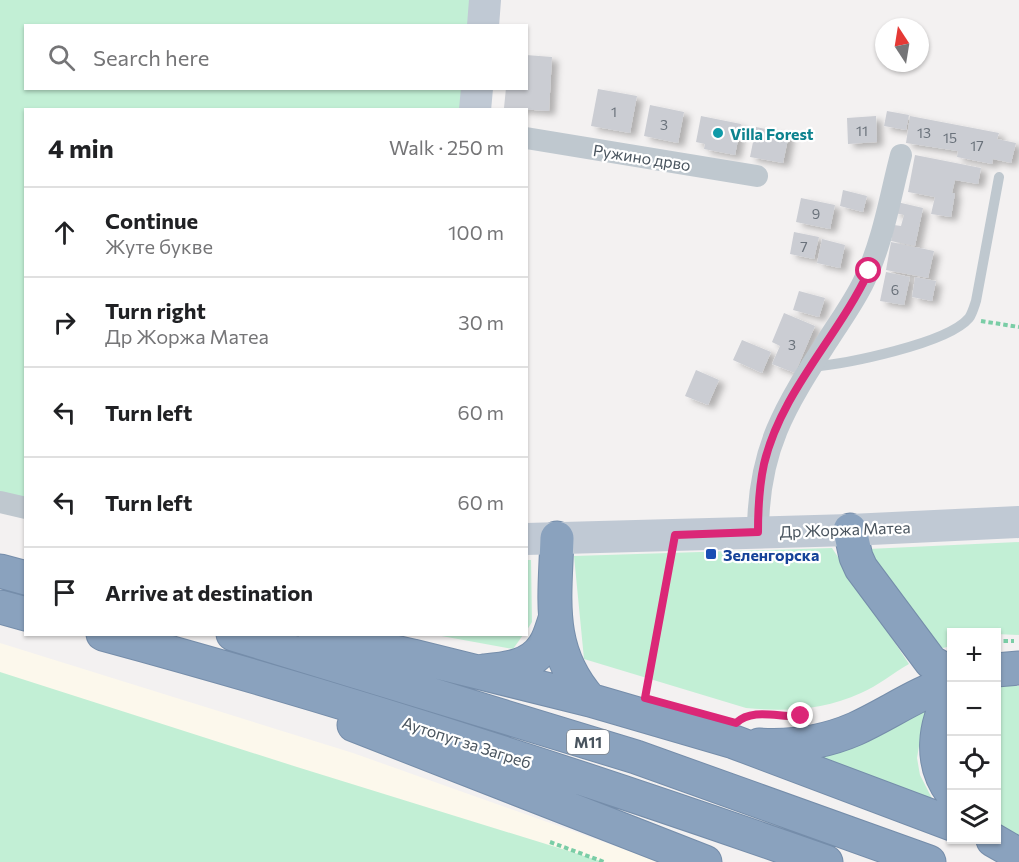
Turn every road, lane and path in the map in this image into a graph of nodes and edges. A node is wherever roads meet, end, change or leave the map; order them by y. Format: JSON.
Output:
{"nodes":[{"id":1,"x":485,"y":0,"type":"edge"},
{"id":2,"x":483,"y":24,"type":"edge"},
{"id":3,"x":477,"y":90,"type":"edge"},
{"id":4,"x":475,"y":108,"type":"edge"},
{"id":5,"x":528,"y":138,"type":"edge"},
{"id":6,"x":901,"y":155,"type":"dead end"},
{"id":7,"x":757,"y":176,"type":"dead end"},
{"id":8,"x":999,"y":177,"type":"dead end"},
{"id":9,"x":969,"y":318,"type":"junction"},
{"id":10,"x":1019,"y":327,"type":"edge"},
{"id":11,"x":811,"y":367,"type":"junction"},
{"id":12,"x":0,"y":502,"type":"edge"},
{"id":13,"x":24,"y":508,"type":"edge"},
{"id":14,"x":1019,"y":522,"type":"edge"},
{"id":15,"x":850,"y":530,"type":"junction"},
{"id":16,"x":758,"y":532,"type":"junction"},
{"id":17,"x":675,"y":535,"type":"junction"},
{"id":18,"x":542,"y":538,"type":"edge"},
{"id":19,"x":0,"y":571,"type":"edge"},
{"id":20,"x":24,"y":577,"type":"edge"},
{"id":21,"x":0,"y":607,"type":"edge"},
{"id":22,"x":24,"y":613,"type":"edge"},
{"id":23,"x":555,"y":619,"type":"junction"},
{"id":24,"x":110,"y":636,"type":"edge"},
{"id":25,"x":250,"y":636,"type":"edge"},
{"id":26,"x":324,"y":636,"type":"edge"},
{"id":27,"x":1001,"y":641,"type":"edge"},
{"id":28,"x":1019,"y":641,"type":"edge"},
{"id":29,"x":1019,"y":668,"type":"edge"},
{"id":30,"x":1001,"y":670,"type":"edge"},
{"id":31,"x":475,"y":672,"type":"junction"},
{"id":32,"x":947,"y":672,"type":"edge"},
{"id":33,"x":947,"y":684,"type":"edge"},
{"id":34,"x":296,"y":688,"type":"junction"},
{"id":35,"x":645,"y":698,"type":"dead end"},
{"id":36,"x":590,"y":700,"type":"junction"},
{"id":37,"x":947,"y":702,"type":"edge"},
{"id":38,"x":794,"y":716,"type":"dead end"},
{"id":39,"x":737,"y":731,"type":"junction"},
{"id":40,"x":950,"y":790,"type":"edge"},
{"id":41,"x":947,"y":822,"type":"edge"},
{"id":42,"x":550,"y":842,"type":"dead end"},
{"id":43,"x":604,"y":862,"type":"edge"},
{"id":44,"x":705,"y":862,"type":"edge"},
{"id":45,"x":826,"y":862,"type":"edge"},
{"id":46,"x":929,"y":862,"type":"edge"}],
"edges":[{"from":1,"to":2,"type":"street"},
{"from":3,"to":4,"type":"street"},
{"from":5,"to":7,"type":"street","name":"Ружино дрво"},
{"from":6,"to":11,"type":"street"},
{"from":8,"to":9,"type":"lane"},
{"from":9,"to":10,"type":"path"},
{"from":9,"to":11,"type":"lane"},
{"from":11,"to":16,"type":"street"},
{"from":12,"to":13,"type":"street"},
{"from":14,"to":15,"type":"street","name":"Др Жоржа Матеа"},
{"from":15,"to":16,"type":"street","name":"Др Жоржа Матеа"},
{"from":15,"to":32,"type":"highway"},
{"from":16,"to":17,"type":"street","name":"Др Жоржа Матеа"},
{"from":17,"to":18,"type":"street","name":"Др Жоржа Матеа"},
{"from":17,"to":35,"type":"path"},
{"from":18,"to":23,"type":"highway"},
{"from":19,"to":20,"type":"highway"},
{"from":21,"to":22,"type":"highway"},
{"from":23,"to":31,"type":"highway"},
{"from":23,"to":36,"type":"highway"},
{"from":24,"to":34,"type":"highway","name":"Аутопут за Загреб","number":"M11"},
{"from":25,"to":46,"type":"highway","name":"Аутопут за Загреб","number":"M11"},
{"from":26,"to":31,"type":"highway"},
{"from":27,"to":28,"type":"path"},
{"from":29,"to":30,"type":"highway"},
{"from":31,"to":36,"type":"highway"},
{"from":33,"to":39,"type":"highway"},
{"from":34,"to":44,"type":"highway"},
{"from":34,"to":45,"type":"highway","name":"Аутопут за Загреб","number":"M11"},
{"from":36,"to":39,"type":"highway"},
{"from":37,"to":40,"type":"highway"},
{"from":38,"to":39,"type":"path"},
{"from":39,"to":41,"type":"highway"},
{"from":42,"to":43,"type":"path"}]}
